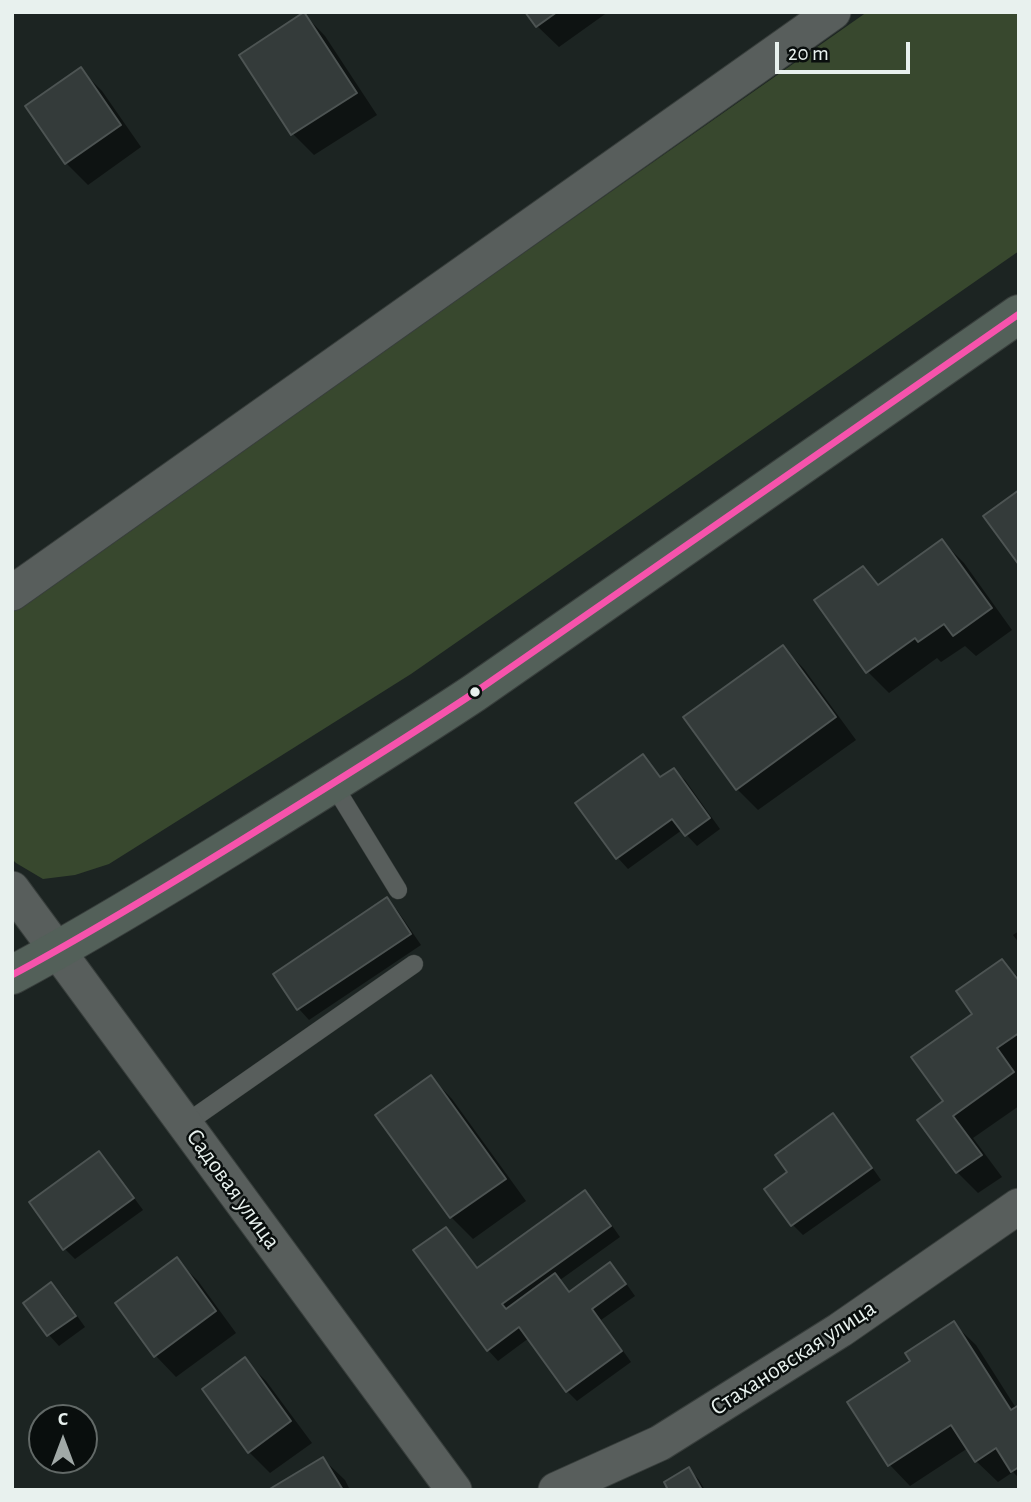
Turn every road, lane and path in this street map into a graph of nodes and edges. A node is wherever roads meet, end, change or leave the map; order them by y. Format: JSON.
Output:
{"nodes":[{"id":1,"x":833,"y":12,"type":"edge"},
{"id":2,"x":1019,"y":314,"type":"edge"},
{"id":3,"x":12,"y":593,"type":"edge"},
{"id":4,"x":333,"y":784,"type":"junction"},
{"id":5,"x":12,"y":889,"type":"edge"},
{"id":6,"x":398,"y":890,"type":"dead end"},
{"id":7,"x":58,"y":950,"type":"junction"},
{"id":8,"x":414,"y":964,"type":"dead end"},
{"id":9,"x":12,"y":975,"type":"edge"},
{"id":10,"x":185,"y":1124,"type":"junction"},
{"id":11,"x":1019,"y":1206,"type":"edge"},
{"id":12,"x":454,"y":1490,"type":"edge"},
{"id":13,"x":555,"y":1490,"type":"edge"}],
"edges":[{"from":1,"to":3,"type":"street"},
{"from":2,"to":4,"type":"main road"},
{"from":4,"to":6,"type":"lane"},
{"from":4,"to":7,"type":"main road"},
{"from":5,"to":7,"type":"street","name":"Садовая улица"},
{"from":7,"to":9,"type":"main road"},
{"from":7,"to":10,"type":"street","name":"Садовая улица"},
{"from":8,"to":10,"type":"lane"},
{"from":10,"to":12,"type":"street","name":"Садовая улица"},
{"from":11,"to":13,"type":"street","name":"Стахановская улица"}]}
